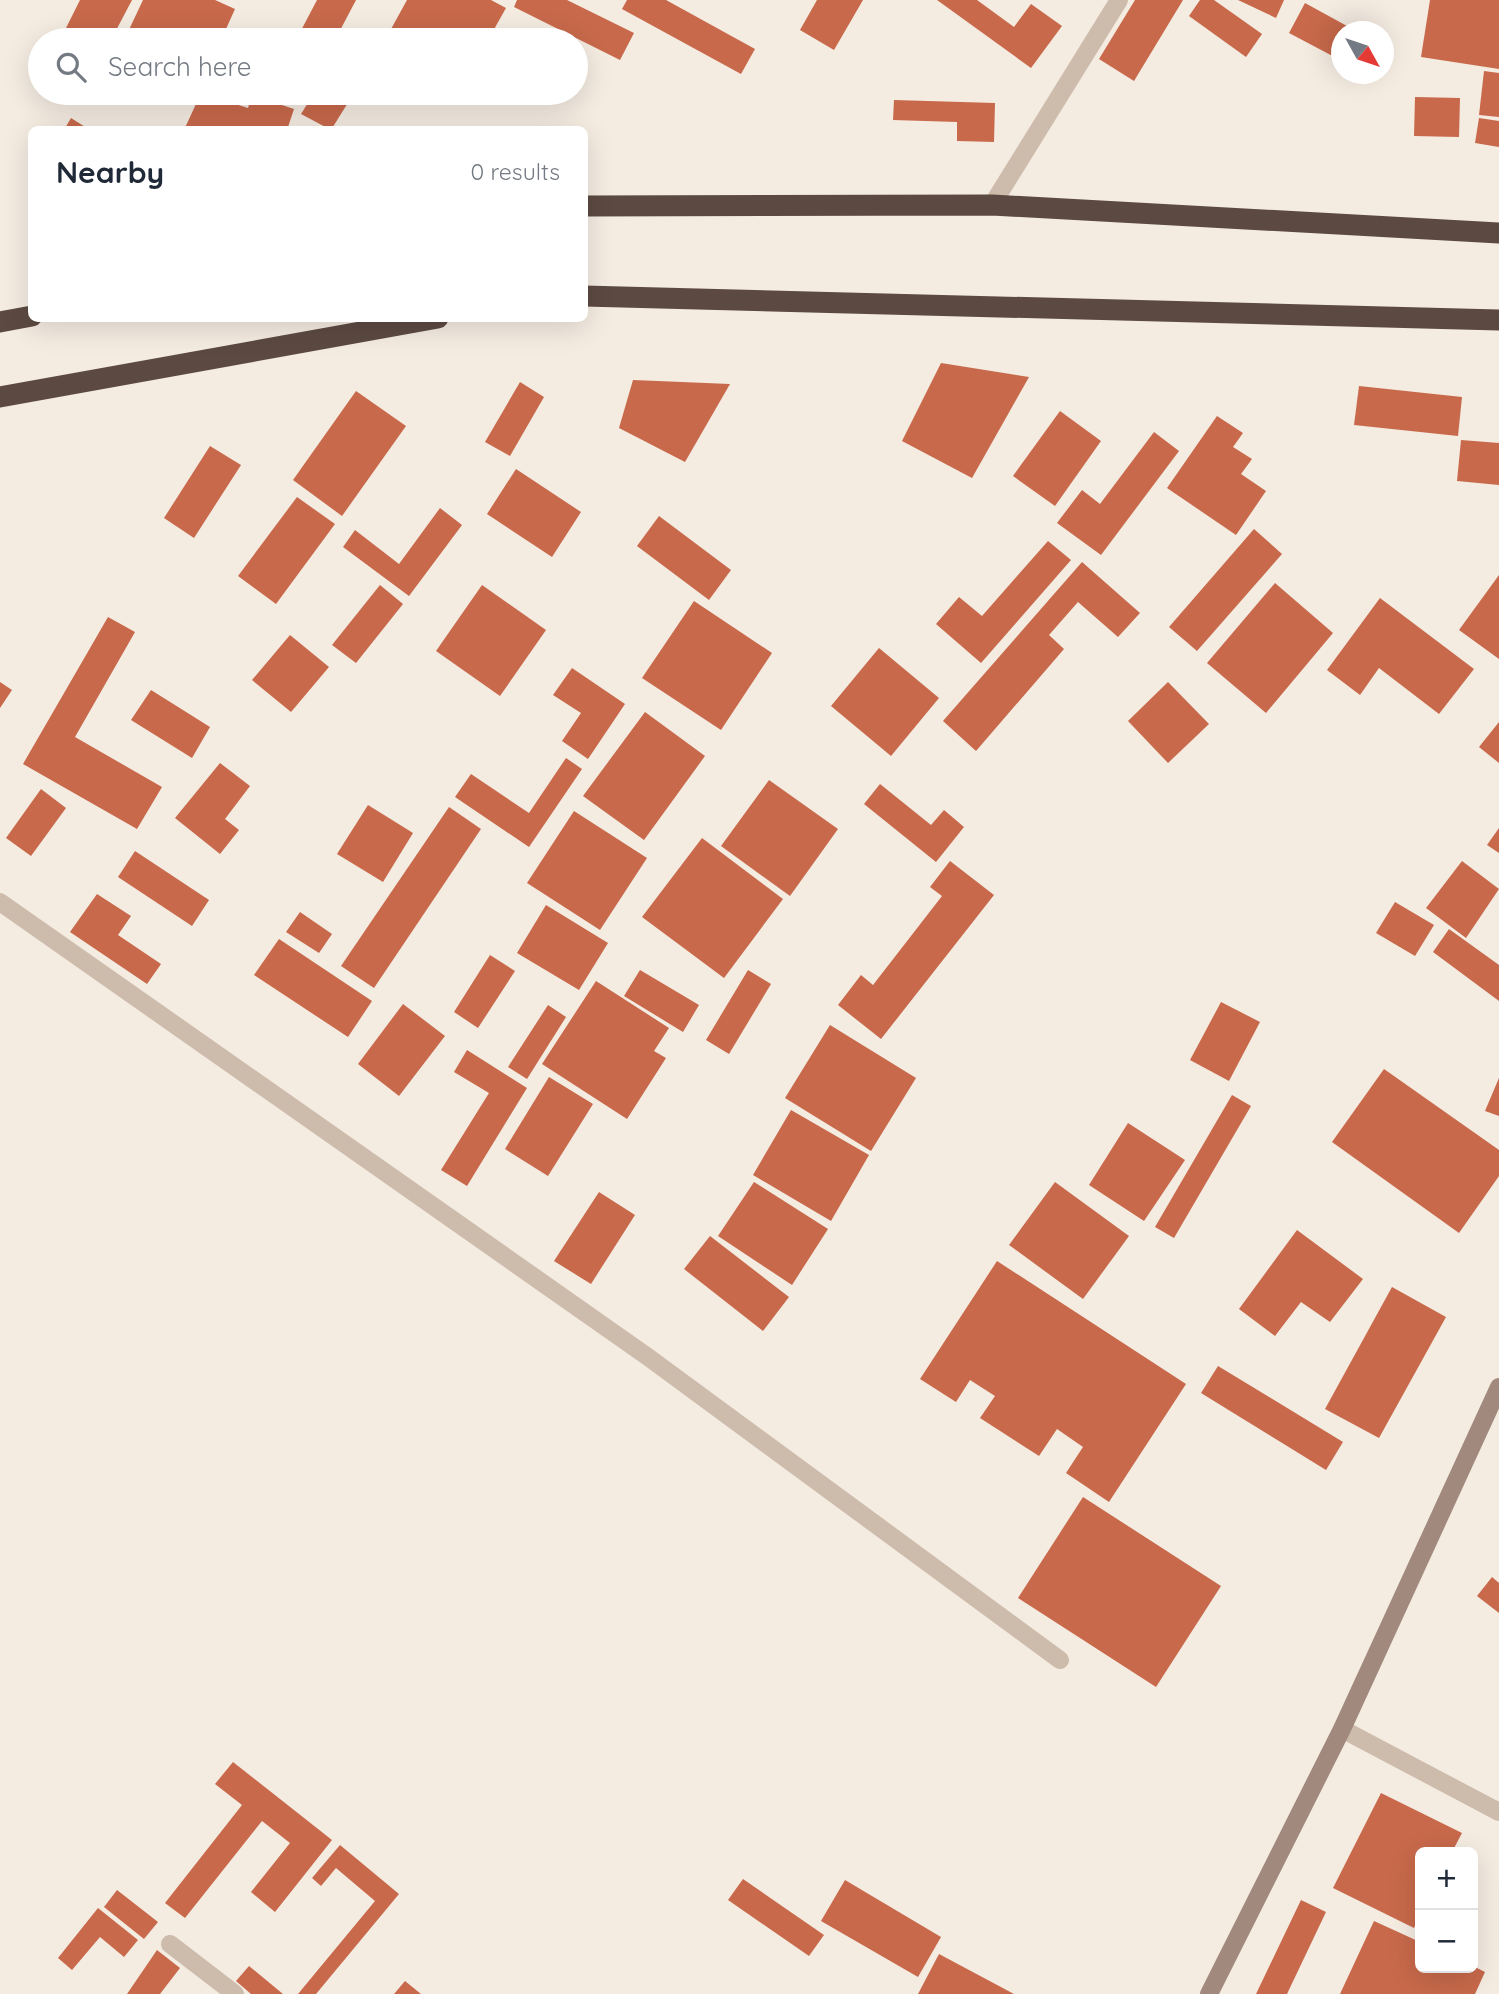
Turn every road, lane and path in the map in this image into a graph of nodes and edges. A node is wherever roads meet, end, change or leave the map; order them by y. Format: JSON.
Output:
{"nodes":[{"id":1,"x":1119,"y":0,"type":"edge"},
{"id":2,"x":992,"y":205,"type":"junction"},
{"id":3,"x":588,"y":206,"type":"edge"},
{"id":4,"x":1499,"y":233,"type":"edge"},
{"id":5,"x":588,"y":296,"type":"edge"},
{"id":6,"x":28,"y":317,"type":"edge"},
{"id":7,"x":1499,"y":320,"type":"edge"},
{"id":8,"x":0,"y":322,"type":"edge"},
{"id":9,"x":416,"y":322,"type":"edge"},
{"id":10,"x":0,"y":397,"type":"edge"},
{"id":11,"x":0,"y":902,"type":"edge"},
{"id":12,"x":1499,"y":1387,"type":"edge"},
{"id":13,"x":1060,"y":1660,"type":"dead end"},
{"id":14,"x":1342,"y":1729,"type":"junction"},
{"id":15,"x":1499,"y":1812,"type":"edge"},
{"id":16,"x":170,"y":1944,"type":"dead end"},
{"id":17,"x":235,"y":1994,"type":"edge"},
{"id":18,"x":1209,"y":1994,"type":"edge"}],
"edges":[{"from":1,"to":2,"type":"street"},
{"from":2,"to":3,"type":"highway"},
{"from":2,"to":4,"type":"highway"},
{"from":5,"to":7,"type":"highway"},
{"from":6,"to":8,"type":"highway"},
{"from":9,"to":10,"type":"highway"},
{"from":11,"to":13,"type":"street"},
{"from":12,"to":14,"type":"street"},
{"from":14,"to":15,"type":"street"},
{"from":14,"to":18,"type":"street"},
{"from":16,"to":17,"type":"street"}]}
